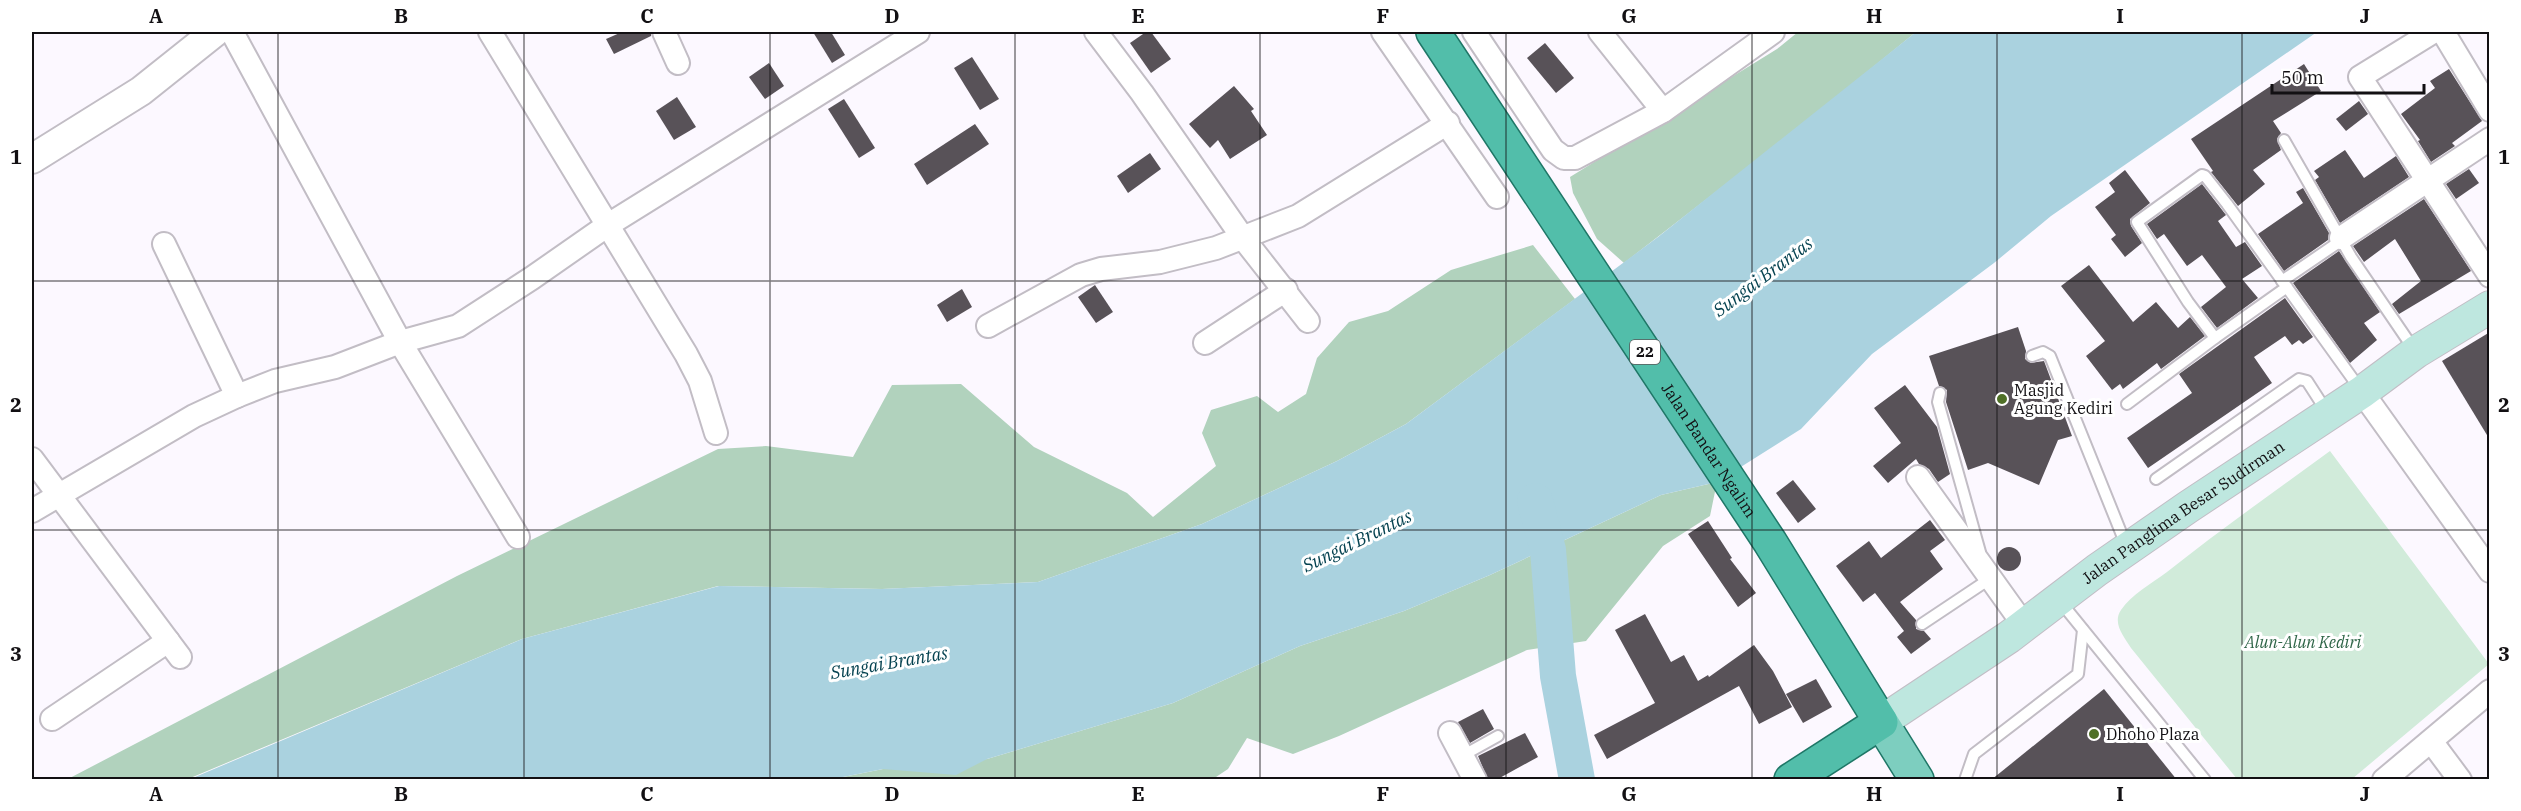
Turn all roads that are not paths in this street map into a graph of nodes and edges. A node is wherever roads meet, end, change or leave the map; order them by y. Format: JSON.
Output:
{"nodes":[{"id":1,"x":215,"y":32,"type":"edge"},
{"id":2,"x":232,"y":32,"type":"edge"},
{"id":3,"x":490,"y":32,"type":"edge"},
{"id":4,"x":664,"y":32,"type":"edge"},
{"id":5,"x":918,"y":32,"type":"edge"},
{"id":6,"x":1096,"y":32,"type":"edge"},
{"id":7,"x":1383,"y":32,"type":"edge"},
{"id":8,"x":1433,"y":32,"type":"edge"},
{"id":9,"x":1600,"y":32,"type":"edge"},
{"id":10,"x":2433,"y":32,"type":"edge"},
{"id":11,"x":2443,"y":32,"type":"edge"},
{"id":12,"x":1484,"y":35,"type":"edge"},
{"id":13,"x":1762,"y":35,"type":"edge"},
{"id":14,"x":678,"y":63,"type":"dead end"},
{"id":15,"x":2490,"y":110,"type":"edge"},
{"id":16,"x":1663,"y":111,"type":"junction"},
{"id":17,"x":1448,"y":123,"type":"junction"},
{"id":18,"x":2490,"y":139,"type":"edge"},
{"id":19,"x":2284,"y":140,"type":"dead end"},
{"id":20,"x":32,"y":159,"type":"edge"},
{"id":21,"x":2427,"y":180,"type":"junction"},
{"id":22,"x":1497,"y":196,"type":"dead end"},
{"id":23,"x":608,"y":225,"type":"junction"},
{"id":24,"x":1243,"y":238,"type":"junction"},
{"id":25,"x":2341,"y":239,"type":"junction"},
{"id":26,"x":164,"y":243,"type":"dead end"},
{"id":27,"x":2490,"y":276,"type":"edge"},
{"id":28,"x":2284,"y":284,"type":"junction"},
{"id":29,"x":1286,"y":290,"type":"junction"},
{"id":30,"x":2490,"y":307,"type":"edge"},
{"id":31,"x":1308,"y":321,"type":"dead end"},
{"id":32,"x":988,"y":326,"type":"dead end"},
{"id":33,"x":2216,"y":338,"type":"junction"},
{"id":34,"x":400,"y":342,"type":"junction"},
{"id":35,"x":1205,"y":342,"type":"dead end"},
{"id":36,"x":2416,"y":352,"type":"junction"},
{"id":37,"x":2032,"y":356,"type":"dead end"},
{"id":38,"x":2362,"y":392,"type":"junction"},
{"id":39,"x":1940,"y":393,"type":"dead end"},
{"id":40,"x":237,"y":396,"type":"junction"},
{"id":41,"x":2127,"y":404,"type":"dead end"},
{"id":42,"x":2329,"y":414,"type":"junction"},
{"id":43,"x":716,"y":433,"type":"dead end"},
{"id":44,"x":32,"y":459,"type":"edge"},
{"id":45,"x":1918,"y":477,"type":"dead end"},
{"id":46,"x":2156,"y":479,"type":"dead end"},
{"id":47,"x":59,"y":496,"type":"junction"},
{"id":48,"x":32,"y":511,"type":"edge"},
{"id":49,"x":519,"y":537,"type":"dead end"},
{"id":50,"x":2128,"y":549,"type":"junction"},
{"id":51,"x":2490,"y":571,"type":"edge"},
{"id":52,"x":1987,"y":573,"type":"junction"},
{"id":53,"x":2059,"y":600,"type":"junction"},
{"id":54,"x":1922,"y":624,"type":"dead end"},
{"id":55,"x":2024,"y":625,"type":"junction"},
{"id":56,"x":2083,"y":630,"type":"junction"},
{"id":57,"x":2490,"y":691,"type":"edge"},
{"id":58,"x":52,"y":719,"type":"dead end"},
{"id":59,"x":1881,"y":722,"type":"junction"},
{"id":60,"x":1450,"y":733,"type":"dead end"},
{"id":61,"x":1498,"y":736,"type":"dead end"},
{"id":62,"x":2431,"y":741,"type":"junction"},
{"id":63,"x":1462,"y":756,"type":"junction"},
{"id":64,"x":1475,"y":780,"type":"edge"},
{"id":65,"x":1791,"y":780,"type":"edge"},
{"id":66,"x":1917,"y":780,"type":"edge"},
{"id":67,"x":1965,"y":780,"type":"edge"},
{"id":68,"x":2205,"y":780,"type":"edge"},
{"id":69,"x":2384,"y":780,"type":"edge"},
{"id":70,"x":2460,"y":780,"type":"edge"}],
"edges":[{"from":1,"to":20,"type":"street"},
{"from":2,"to":34,"type":"street"},
{"from":3,"to":23,"type":"street"},
{"from":4,"to":14,"type":"street"},
{"from":5,"to":23,"type":"street"},
{"from":6,"to":24,"type":"street"},
{"from":7,"to":17,"type":"street"},
{"from":8,"to":59,"type":"highway","name":"Jalan Bandar Ngalim","number":"22"},
{"from":9,"to":16,"type":"street"},
{"from":10,"to":21,"type":"street"},
{"from":11,"to":15,"type":"street"},
{"from":12,"to":16,"type":"street"},
{"from":13,"to":16,"type":"street"},
{"from":17,"to":22,"type":"street"},
{"from":17,"to":24,"type":"street"},
{"from":18,"to":21,"type":"street"},
{"from":19,"to":25,"type":"lane"},
{"from":21,"to":25,"type":"street"},
{"from":21,"to":27,"type":"street"},
{"from":23,"to":34,"type":"street"},
{"from":23,"to":43,"type":"street"},
{"from":24,"to":29,"type":"street"},
{"from":24,"to":32,"type":"street"},
{"from":25,"to":28,"type":"lane"},
{"from":25,"to":36,"type":"lane"},
{"from":26,"to":40,"type":"street"},
{"from":28,"to":33,"type":"lane"},
{"from":28,"to":33,"type":"lane"},
{"from":28,"to":38,"type":"lane"},
{"from":29,"to":31,"type":"street"},
{"from":29,"to":35,"type":"street"},
{"from":30,"to":36,"type":"main road","name":"Jalan Panglima Besar Sudirman"},
{"from":33,"to":41,"type":"lane"},
{"from":34,"to":40,"type":"street"},
{"from":34,"to":49,"type":"street"},
{"from":36,"to":38,"type":"main road","name":"Jalan Panglima Besar Sudirman"},
{"from":37,"to":50,"type":"lane"},
{"from":38,"to":42,"type":"main road","name":"Jalan Panglima Besar Sudirman"},
{"from":38,"to":51,"type":"street"},
{"from":39,"to":52,"type":"lane"},
{"from":40,"to":47,"type":"street"},
{"from":42,"to":46,"type":"lane"},
{"from":42,"to":50,"type":"main road","name":"Jalan Panglima Besar Sudirman"},
{"from":44,"to":47,"type":"street"},
{"from":45,"to":52,"type":"street"},
{"from":47,"to":48,"type":"street"},
{"from":47,"to":58,"type":"street"},
{"from":50,"to":53,"type":"main road","name":"Jalan Panglima Besar Sudirman"},
{"from":52,"to":54,"type":"lane"},
{"from":52,"to":55,"type":"street"},
{"from":53,"to":55,"type":"main road","name":"Jalan Panglima Besar Sudirman"},
{"from":53,"to":56,"type":"lane"},
{"from":55,"to":59,"type":"main road","name":"Jalan Panglima Besar Sudirman"},
{"from":56,"to":67,"type":"lane"},
{"from":56,"to":68,"type":"lane"},
{"from":57,"to":62,"type":"street"},
{"from":59,"to":65,"type":"highway"},
{"from":59,"to":66,"type":"main road"},
{"from":60,"to":63,"type":"street"},
{"from":61,"to":63,"type":"lane"},
{"from":62,"to":69,"type":"street"},
{"from":62,"to":70,"type":"street"},
{"from":63,"to":64,"type":"street"}]}
